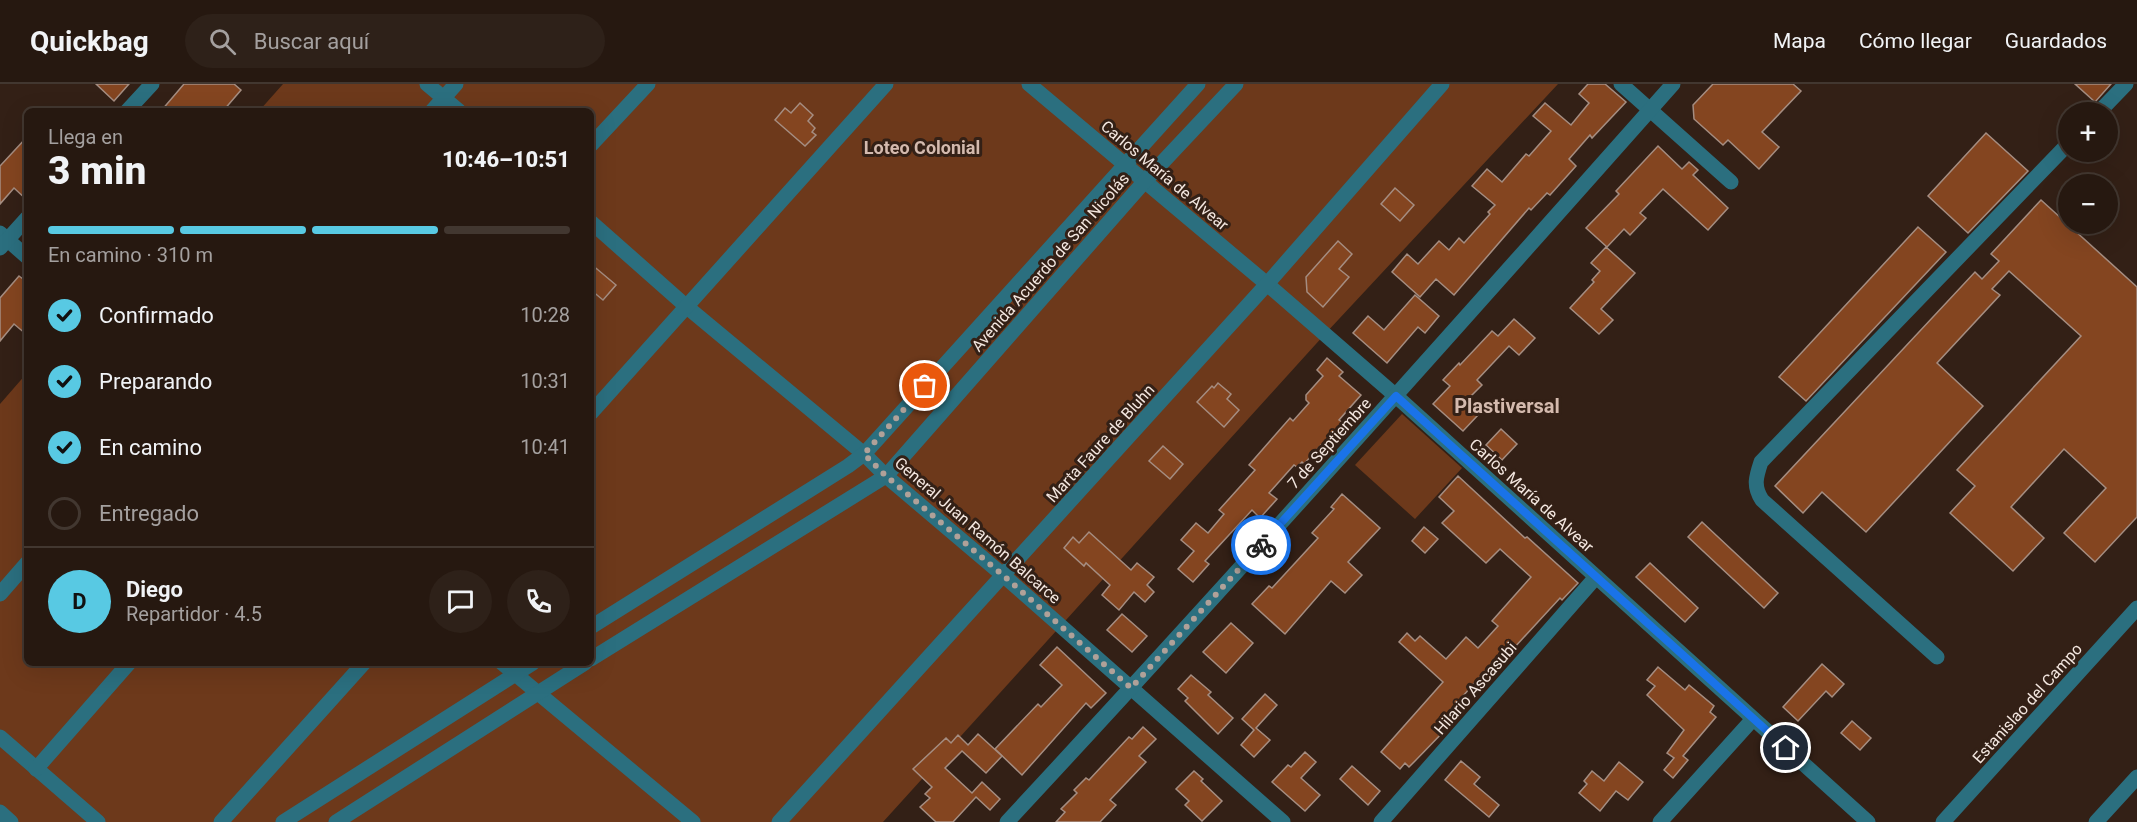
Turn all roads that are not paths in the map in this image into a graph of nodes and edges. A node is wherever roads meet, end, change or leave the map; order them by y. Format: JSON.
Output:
{"nodes":[{"id":1,"x":152,"y":84,"type":"edge"},
{"id":2,"x":427,"y":84,"type":"edge"},
{"id":3,"x":456,"y":84,"type":"edge"},
{"id":4,"x":648,"y":84,"type":"edge"},
{"id":5,"x":886,"y":84,"type":"edge"},
{"id":6,"x":1029,"y":84,"type":"edge"},
{"id":7,"x":1198,"y":84,"type":"edge"},
{"id":8,"x":1236,"y":84,"type":"edge"},
{"id":9,"x":1442,"y":84,"type":"edge"},
{"id":10,"x":1621,"y":84,"type":"edge"},
{"id":11,"x":1673,"y":84,"type":"edge"},
{"id":12,"x":2126,"y":84,"type":"edge"},
{"id":13,"x":444,"y":98,"type":"junction"},
{"id":14,"x":2109,"y":102,"type":"edge"},
{"id":15,"x":130,"y":108,"type":"edge"},
{"id":16,"x":435,"y":108,"type":"edge"},
{"id":17,"x":456,"y":108,"type":"edge"},
{"id":18,"x":1650,"y":110,"type":"junction"},
{"id":19,"x":594,"y":142,"type":"edge"},
{"id":20,"x":2058,"y":154,"type":"edge"},
{"id":21,"x":1125,"y":165,"type":"junction"},
{"id":22,"x":1144,"y":182,"type":"junction"},
{"id":23,"x":1731,"y":182,"type":"dead end"},
{"id":24,"x":24,"y":221,"type":"edge"},
{"id":25,"x":594,"y":225,"type":"edge"},
{"id":26,"x":2,"y":240,"type":"edge"},
{"id":27,"x":24,"y":254,"type":"edge"},
{"id":28,"x":1268,"y":284,"type":"junction"},
{"id":29,"x":687,"y":307,"type":"junction"},
{"id":30,"x":1396,"y":396,"type":"junction"},
{"id":31,"x":594,"y":410,"type":"edge"},
{"id":32,"x":864,"y":454,"type":"junction"},
{"id":33,"x":886,"y":476,"type":"junction"},
{"id":34,"x":24,"y":566,"type":"edge"},
{"id":35,"x":1004,"y":576,"type":"junction"},
{"id":36,"x":1596,"y":577,"type":"junction"},
{"id":37,"x":0,"y":594,"type":"edge"},
{"id":38,"x":2137,"y":608,"type":"edge"},
{"id":39,"x":594,"y":625,"type":"edge"},
{"id":40,"x":594,"y":657,"type":"edge"},
{"id":41,"x":1937,"y":657,"type":"dead end"},
{"id":42,"x":126,"y":666,"type":"edge"},
{"id":43,"x":361,"y":666,"type":"edge"},
{"id":44,"x":504,"y":666,"type":"edge"},
{"id":45,"x":528,"y":666,"type":"edge"},
{"id":46,"x":580,"y":666,"type":"edge"},
{"id":47,"x":514,"y":675,"type":"junction"},
{"id":48,"x":1131,"y":688,"type":"junction"},
{"id":49,"x":537,"y":692,"type":"junction"},
{"id":50,"x":1753,"y":718,"type":"junction"},
{"id":51,"x":0,"y":737,"type":"edge"},
{"id":52,"x":36,"y":769,"type":"junction"},
{"id":53,"x":2137,"y":777,"type":"edge"},
{"id":54,"x":0,"y":812,"type":"edge"},
{"id":55,"x":11,"y":822,"type":"edge"},
{"id":56,"x":98,"y":822,"type":"edge"},
{"id":57,"x":221,"y":822,"type":"edge"},
{"id":58,"x":282,"y":822,"type":"edge"},
{"id":59,"x":336,"y":822,"type":"edge"},
{"id":60,"x":693,"y":822,"type":"edge"},
{"id":61,"x":779,"y":822,"type":"edge"},
{"id":62,"x":1007,"y":822,"type":"edge"},
{"id":63,"x":1283,"y":822,"type":"edge"},
{"id":64,"x":1381,"y":822,"type":"edge"},
{"id":65,"x":1660,"y":822,"type":"edge"},
{"id":66,"x":1868,"y":822,"type":"edge"},
{"id":67,"x":1943,"y":822,"type":"edge"},
{"id":68,"x":2096,"y":822,"type":"edge"}],
"edges":[{"from":1,"to":15,"type":"street"},
{"from":2,"to":13,"type":"street"},
{"from":3,"to":13,"type":"street"},
{"from":4,"to":19,"type":"street"},
{"from":5,"to":29,"type":"street"},
{"from":6,"to":21,"type":"street","name":"Carlos María de Alvear"},
{"from":7,"to":21,"type":"street","name":"Avenida Acuerdo de San Nicolás"},
{"from":8,"to":22,"type":"street","name":"Avenida Acuerdo de San Nicolás"},
{"from":9,"to":28,"type":"street","name":"Marta Faure de Bluhn"},
{"from":10,"to":18,"type":"street"},
{"from":11,"to":18,"type":"street","name":"7 de Septiembre"},
{"from":12,"to":14,"type":"street"},
{"from":13,"to":16,"type":"street"},
{"from":13,"to":17,"type":"street"},
{"from":18,"to":23,"type":"street"},
{"from":18,"to":30,"type":"street","name":"7 de Septiembre"},
{"from":20,"to":41,"type":"street"},
{"from":21,"to":22,"type":"street","name":"Carlos María de Alvear"},
{"from":21,"to":32,"type":"street","name":"Avenida Acuerdo de San Nicolás"},
{"from":22,"to":28,"type":"street","name":"Carlos María de Alvear"},
{"from":22,"to":33,"type":"street","name":"Avenida Acuerdo de San Nicolás"},
{"from":24,"to":26,"type":"street"},
{"from":25,"to":29,"type":"street","name":"General Juan Ramón Balcarce"},
{"from":26,"to":27,"type":"street"},
{"from":28,"to":30,"type":"street","name":"Carlos María de Alvear"},
{"from":28,"to":35,"type":"street","name":"Marta Faure de Bluhn"},
{"from":29,"to":31,"type":"street"},
{"from":29,"to":32,"type":"street","name":"General Juan Ramón Balcarce"},
{"from":30,"to":36,"type":"street","name":"Carlos María de Alvear"},
{"from":30,"to":48,"type":"street","name":"7 de Septiembre"},
{"from":32,"to":33,"type":"street","name":"General Juan Ramón Balcarce"},
{"from":32,"to":39,"type":"street","name":"Avenida Acuerdo de San Nicolás"},
{"from":33,"to":35,"type":"street","name":"General Juan Ramón Balcarce"},
{"from":33,"to":40,"type":"street","name":"Avenida Acuerdo de San Nicolás"},
{"from":34,"to":37,"type":"street"},
{"from":35,"to":48,"type":"street","name":"General Juan Ramón Balcarce"},
{"from":35,"to":61,"type":"street","name":"Marta Faure de Bluhn"},
{"from":36,"to":50,"type":"street","name":"Carlos María de Alvear"},
{"from":36,"to":64,"type":"street","name":"Hilario Ascasubi"},
{"from":38,"to":67,"type":"street","name":"Estanislao del Campo"},
{"from":42,"to":52,"type":"street"},
{"from":43,"to":57,"type":"street"},
{"from":44,"to":47,"type":"street"},
{"from":45,"to":47,"type":"street"},
{"from":46,"to":49,"type":"street"},
{"from":47,"to":49,"type":"street"},
{"from":47,"to":58,"type":"street"},
{"from":48,"to":62,"type":"street","name":"7 de Septiembre"},
{"from":48,"to":63,"type":"street","name":"General Juan Ramón Balcarce"},
{"from":49,"to":59,"type":"street"},
{"from":49,"to":60,"type":"street"},
{"from":50,"to":65,"type":"street"},
{"from":50,"to":66,"type":"street","name":"Carlos María de Alvear"},
{"from":51,"to":52,"type":"street"},
{"from":52,"to":56,"type":"street"},
{"from":53,"to":68,"type":"street"},
{"from":54,"to":55,"type":"street"}]}
